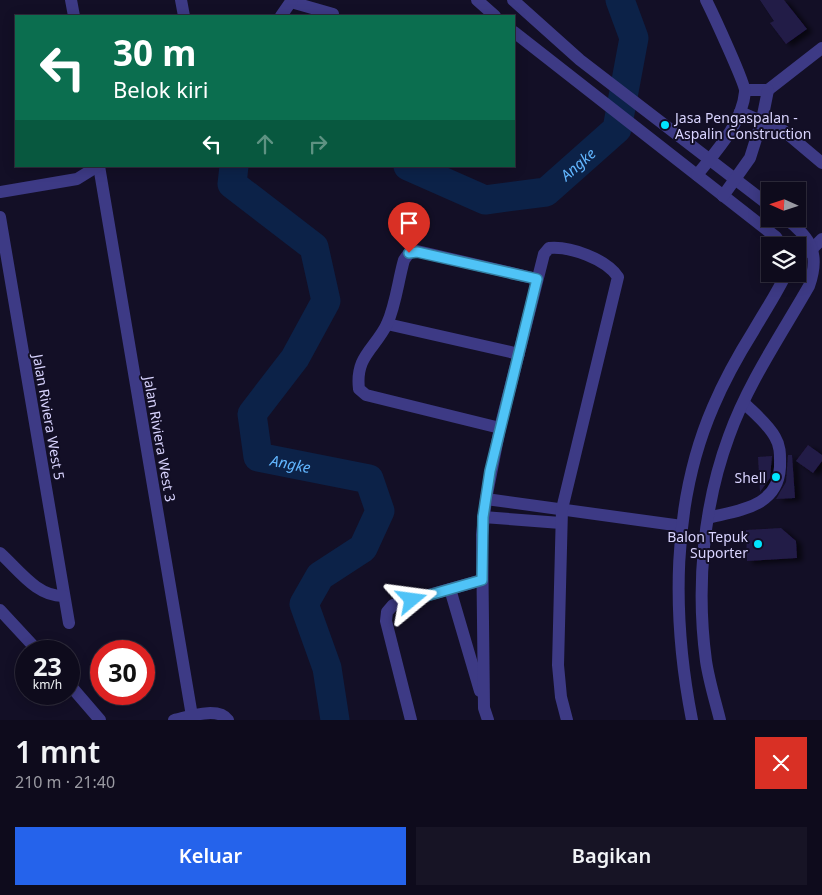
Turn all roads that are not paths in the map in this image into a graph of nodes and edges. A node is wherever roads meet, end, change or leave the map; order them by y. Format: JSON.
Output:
{"nodes":[{"id":1,"x":71,"y":0,"type":"edge"},
{"id":2,"x":182,"y":0,"type":"edge"},
{"id":3,"x":477,"y":0,"type":"edge"},
{"id":4,"x":513,"y":0,"type":"edge"},
{"id":5,"x":291,"y":1,"type":"edge"},
{"id":6,"x":710,"y":2,"type":"edge"},
{"id":7,"x":74,"y":15,"type":"edge"},
{"id":8,"x":184,"y":15,"type":"edge"},
{"id":9,"x":282,"y":15,"type":"edge"},
{"id":10,"x":332,"y":15,"type":"edge"},
{"id":11,"x":494,"y":15,"type":"edge"},
{"id":12,"x":515,"y":33,"type":"edge"},
{"id":13,"x":556,"y":40,"type":"junction"},
{"id":14,"x":822,"y":48,"type":"edge"},
{"id":15,"x":544,"y":57,"type":"junction"},
{"id":16,"x":746,"y":90,"type":"junction"},
{"id":17,"x":768,"y":90,"type":"junction"},
{"id":18,"x":740,"y":112,"type":"junction"},
{"id":19,"x":762,"y":120,"type":"junction"},
{"id":20,"x":709,"y":160,"type":"junction"},
{"id":21,"x":822,"y":163,"type":"edge"},
{"id":22,"x":97,"y":167,"type":"edge"},
{"id":23,"x":99,"y":167,"type":"edge"},
{"id":24,"x":697,"y":175,"type":"junction"},
{"id":25,"x":735,"y":180,"type":"junction"},
{"id":26,"x":0,"y":192,"type":"edge"},
{"id":27,"x":723,"y":196,"type":"junction"},
{"id":28,"x":761,"y":199,"type":"edge"},
{"id":29,"x":0,"y":216,"type":"edge"},
{"id":30,"x":797,"y":228,"type":"edge"},
{"id":31,"x":776,"y":237,"type":"edge"},
{"id":32,"x":822,"y":239,"type":"edge"},
{"id":33,"x":817,"y":249,"type":"edge"},
{"id":34,"x":537,"y":279,"type":"junction"},
{"id":35,"x":782,"y":282,"type":"edge"},
{"id":36,"x":387,"y":324,"type":"junction"},
{"id":37,"x":519,"y":354,"type":"junction"},
{"id":38,"x":744,"y":403,"type":"junction"},
{"id":39,"x":500,"y":428,"type":"junction"},
{"id":40,"x":486,"y":499,"type":"junction"},
{"id":41,"x":562,"y":509,"type":"junction"},
{"id":42,"x":483,"y":517,"type":"junction"},
{"id":43,"x":708,"y":518,"type":"junction"},
{"id":44,"x":561,"y":523,"type":"junction"},
{"id":45,"x":682,"y":526,"type":"junction"},
{"id":46,"x":0,"y":553,"type":"edge"},
{"id":47,"x":482,"y":580,"type":"junction"},
{"id":48,"x":450,"y":589,"type":"junction"},
{"id":49,"x":64,"y":596,"type":"junction"},
{"id":50,"x":0,"y":610,"type":"edge"},
{"id":51,"x":69,"y":623,"type":"dead end"},
{"id":52,"x":28,"y":640,"type":"edge"},
{"id":53,"x":80,"y":697,"type":"edge"},
{"id":54,"x":486,"y":714,"type":"edge"},
{"id":55,"x":192,"y":716,"type":"junction"},
{"id":56,"x":100,"y":720,"type":"edge"},
{"id":57,"x":174,"y":720,"type":"edge"},
{"id":58,"x":228,"y":720,"type":"edge"},
{"id":59,"x":411,"y":720,"type":"edge"},
{"id":60,"x":567,"y":720,"type":"edge"},
{"id":61,"x":692,"y":720,"type":"edge"},
{"id":62,"x":720,"y":720,"type":"edge"}],
"edges":[{"from":1,"to":7,"type":"street"},
{"from":2,"to":8,"type":"street"},
{"from":3,"to":11,"type":"street"},
{"from":4,"to":13,"type":"street"},
{"from":5,"to":9,"type":"street"},
{"from":5,"to":10,"type":"street"},
{"from":6,"to":16,"type":"street"},
{"from":12,"to":15,"type":"street"},
{"from":13,"to":15,"type":"street"},
{"from":13,"to":20,"type":"street"},
{"from":14,"to":17,"type":"street"},
{"from":15,"to":24,"type":"street"},
{"from":16,"to":17,"type":"street"},
{"from":16,"to":18,"type":"street"},
{"from":17,"to":19,"type":"street"},
{"from":18,"to":19,"type":"street"},
{"from":18,"to":20,"type":"street"},
{"from":19,"to":21,"type":"street"},
{"from":19,"to":25,"type":"street"},
{"from":20,"to":24,"type":"street"},
{"from":20,"to":25,"type":"street"},
{"from":22,"to":26,"type":"street"},
{"from":23,"to":55,"type":"street","name":"Jalan Riviera West 3"},
{"from":24,"to":27,"type":"street"},
{"from":25,"to":27,"type":"street"},
{"from":25,"to":28,"type":"street"},
{"from":27,"to":31,"type":"street"},
{"from":29,"to":49,"type":"street","name":"Jalan Riviera West 5"},
{"from":30,"to":33,"type":"street"},
{"from":32,"to":33,"type":"street"},
{"from":33,"to":38,"type":"street"},
{"from":34,"to":36,"type":"street"},
{"from":34,"to":37,"type":"street"},
{"from":34,"to":41,"type":"street"},
{"from":35,"to":45,"type":"street"},
{"from":36,"to":37,"type":"street"},
{"from":36,"to":39,"type":"street"},
{"from":37,"to":39,"type":"street"},
{"from":38,"to":43,"type":"street"},
{"from":38,"to":43,"type":"street"},
{"from":39,"to":40,"type":"street"},
{"from":40,"to":41,"type":"street"},
{"from":40,"to":42,"type":"street"},
{"from":41,"to":44,"type":"street"},
{"from":41,"to":45,"type":"street"},
{"from":42,"to":44,"type":"street"},
{"from":42,"to":47,"type":"street"},
{"from":43,"to":62,"type":"street"},
{"from":44,"to":60,"type":"street"},
{"from":45,"to":61,"type":"street"},
{"from":46,"to":49,"type":"street"},
{"from":47,"to":48,"type":"street"},
{"from":47,"to":54,"type":"street"},
{"from":48,"to":54,"type":"street"},
{"from":48,"to":59,"type":"street"},
{"from":49,"to":51,"type":"street","name":"Jalan Riviera West 5"},
{"from":50,"to":52,"type":"street"},
{"from":53,"to":56,"type":"street"},
{"from":55,"to":57,"type":"street"},
{"from":55,"to":58,"type":"street"}]}
